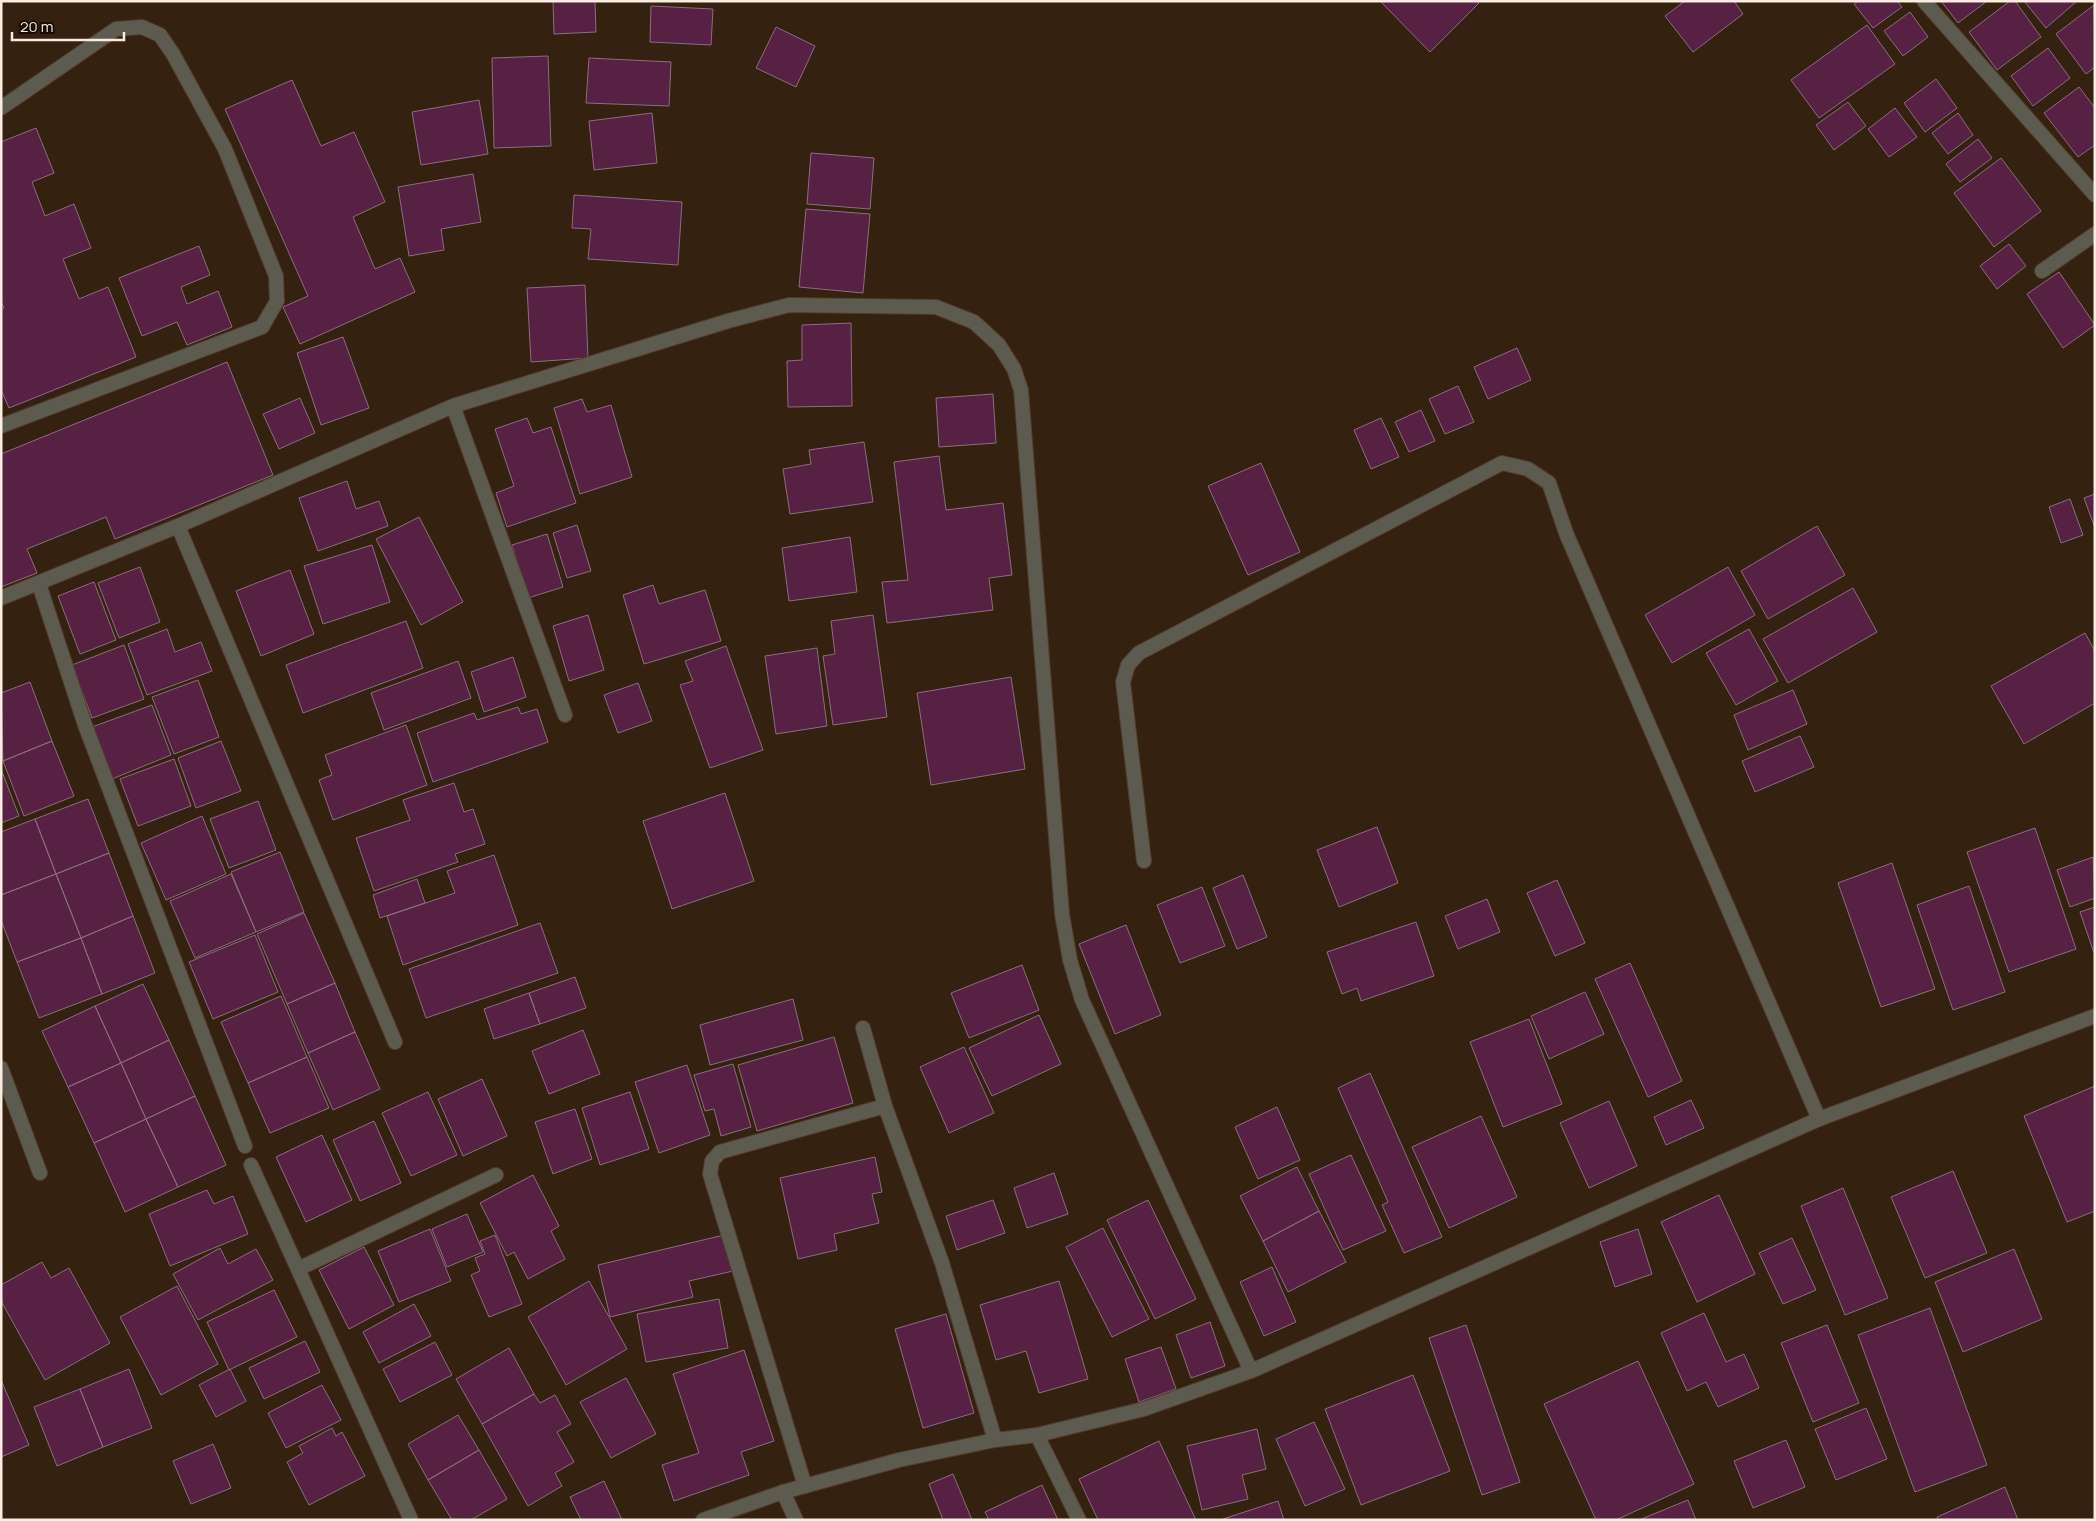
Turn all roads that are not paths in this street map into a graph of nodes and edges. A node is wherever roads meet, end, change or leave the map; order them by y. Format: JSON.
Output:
{"nodes":[{"id":1,"x":1924,"y":1,"type":"edge"},
{"id":2,"x":1,"y":108,"type":"edge"},
{"id":3,"x":2095,"y":195,"type":"edge"},
{"id":4,"x":2095,"y":234,"type":"edge"},
{"id":5,"x":2042,"y":271,"type":"dead end"},
{"id":6,"x":453,"y":406,"type":"junction"},
{"id":7,"x":1,"y":426,"type":"edge"},
{"id":8,"x":178,"y":526,"type":"junction"},
{"id":9,"x":39,"y":584,"type":"junction"},
{"id":10,"x":1,"y":598,"type":"edge"},
{"id":11,"x":565,"y":715,"type":"dead end"},
{"id":12,"x":1144,"y":861,"type":"dead end"},
{"id":13,"x":2095,"y":1016,"type":"edge"},
{"id":14,"x":863,"y":1028,"type":"dead end"},
{"id":15,"x":396,"y":1042,"type":"dead end"},
{"id":16,"x":1,"y":1068,"type":"edge"},
{"id":17,"x":885,"y":1106,"type":"junction"},
{"id":18,"x":1819,"y":1119,"type":"junction"},
{"id":19,"x":245,"y":1146,"type":"dead end"},
{"id":20,"x":251,"y":1165,"type":"dead end"},
{"id":21,"x":40,"y":1173,"type":"dead end"},
{"id":22,"x":496,"y":1175,"type":"dead end"},
{"id":23,"x":298,"y":1269,"type":"junction"},
{"id":24,"x":1251,"y":1371,"type":"junction"},
{"id":25,"x":1037,"y":1435,"type":"junction"},
{"id":26,"x":995,"y":1440,"type":"junction"},
{"id":27,"x":805,"y":1486,"type":"junction"},
{"id":28,"x":784,"y":1492,"type":"junction"},
{"id":29,"x":411,"y":1520,"type":"edge"},
{"id":30,"x":703,"y":1520,"type":"edge"},
{"id":31,"x":796,"y":1520,"type":"edge"},
{"id":32,"x":1080,"y":1520,"type":"edge"}],
"edges":[{"from":1,"to":3,"type":"street"},
{"from":2,"to":7,"type":"street"},
{"from":4,"to":5,"type":"street"},
{"from":6,"to":8,"type":"street"},
{"from":6,"to":11,"type":"street"},
{"from":6,"to":24,"type":"street"},
{"from":8,"to":9,"type":"street"},
{"from":8,"to":15,"type":"street"},
{"from":9,"to":10,"type":"street"},
{"from":9,"to":19,"type":"street"},
{"from":12,"to":18,"type":"street"},
{"from":13,"to":18,"type":"street"},
{"from":14,"to":17,"type":"street"},
{"from":16,"to":21,"type":"street"},
{"from":17,"to":26,"type":"street"},
{"from":17,"to":27,"type":"street"},
{"from":18,"to":24,"type":"street"},
{"from":20,"to":23,"type":"street"},
{"from":22,"to":23,"type":"street"},
{"from":23,"to":29,"type":"street"},
{"from":24,"to":25,"type":"street"},
{"from":25,"to":26,"type":"street"},
{"from":25,"to":32,"type":"street"},
{"from":26,"to":27,"type":"street"},
{"from":27,"to":28,"type":"street"},
{"from":28,"to":30,"type":"street"},
{"from":28,"to":31,"type":"street"}]}
